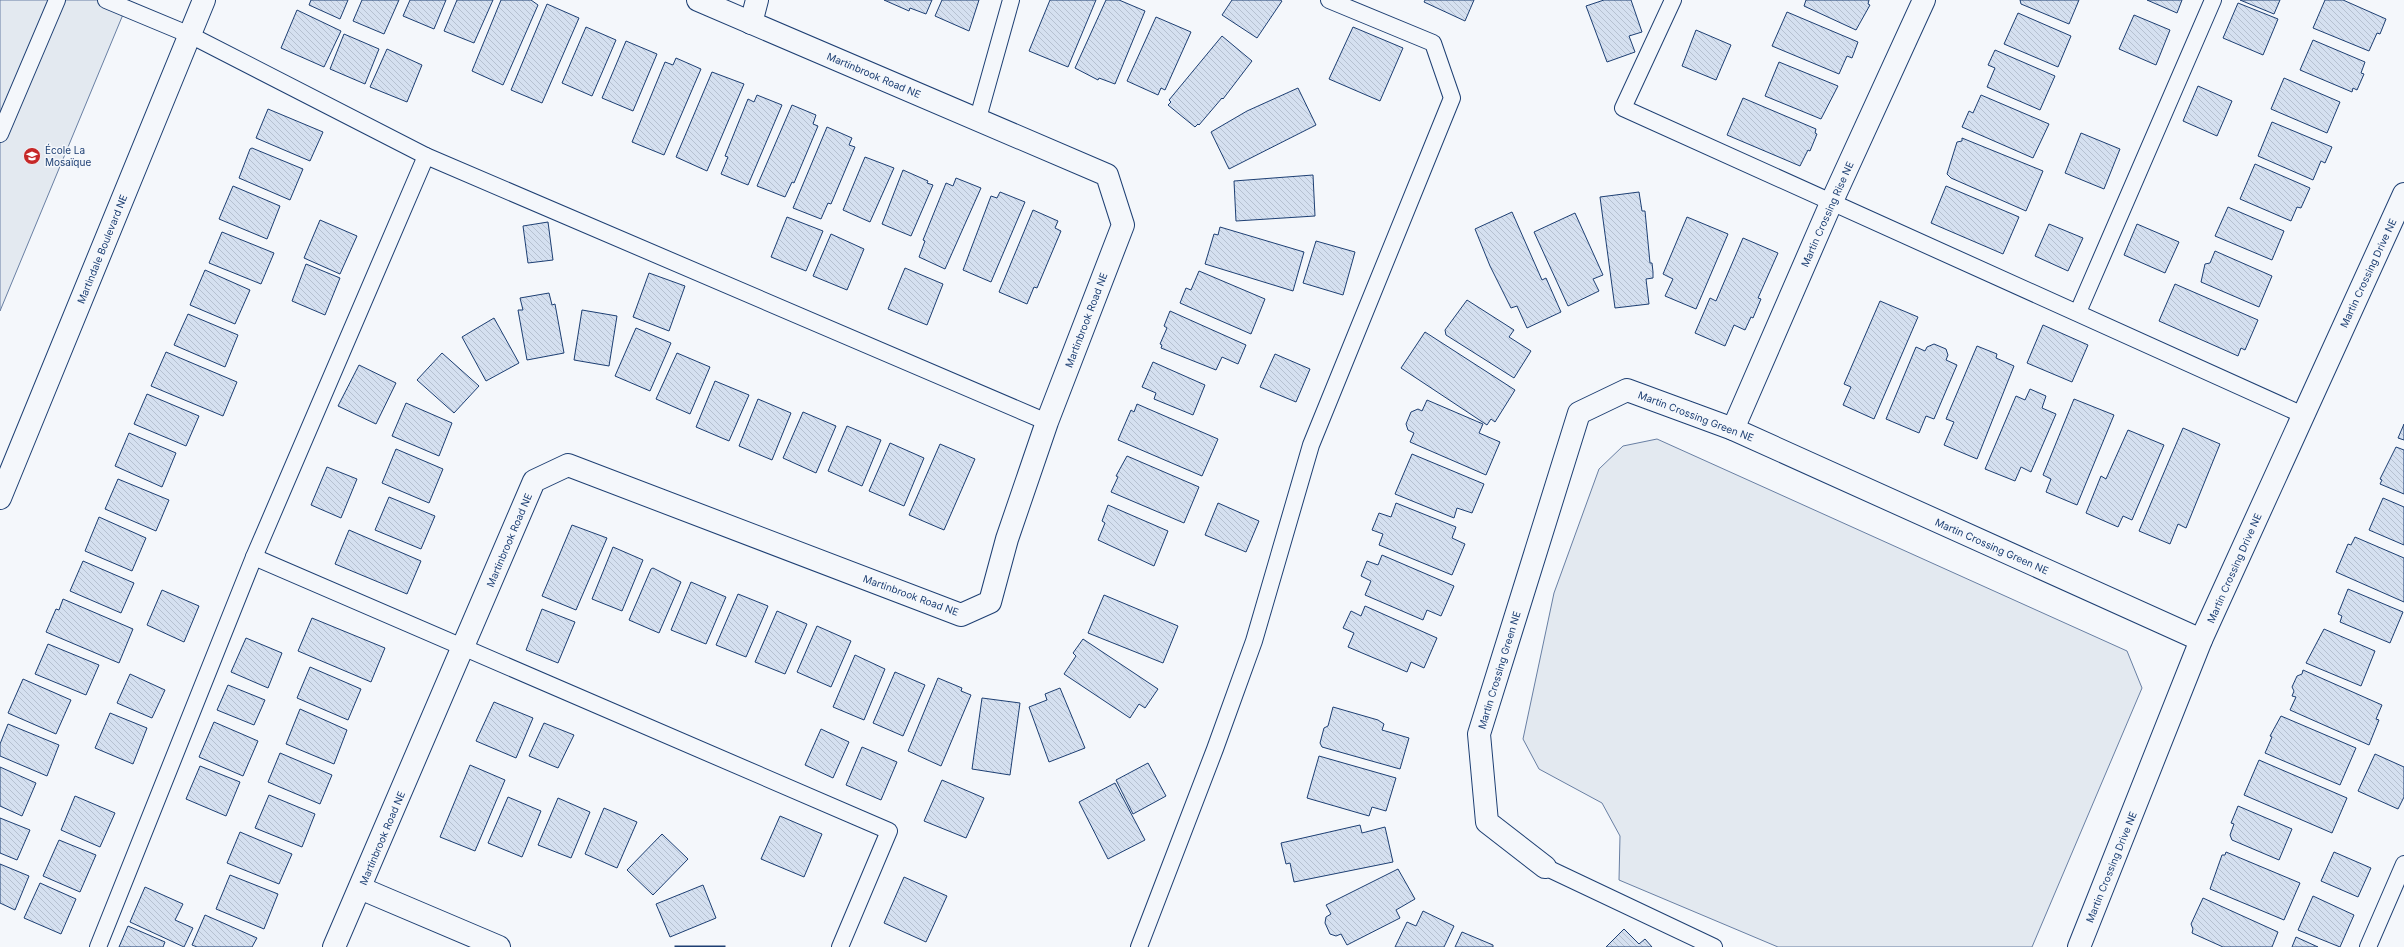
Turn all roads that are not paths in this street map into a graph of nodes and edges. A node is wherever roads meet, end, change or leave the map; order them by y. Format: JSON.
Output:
{"nodes":[{"id":1,"x":57,"y":0,"type":"edge"},
{"id":2,"x":106,"y":0,"type":"edge"},
{"id":3,"x":204,"y":0,"type":"edge"},
{"id":4,"x":698,"y":0,"type":"edge"},
{"id":5,"x":757,"y":0,"type":"edge"},
{"id":6,"x":1011,"y":0,"type":"edge"},
{"id":7,"x":1329,"y":0,"type":"edge"},
{"id":8,"x":1673,"y":0,"type":"edge"},
{"id":9,"x":1924,"y":0,"type":"edge"},
{"id":10,"x":2213,"y":0,"type":"edge"},
{"id":11,"x":751,"y":23,"type":"junction"},
{"id":12,"x":190,"y":36,"type":"junction"},
{"id":13,"x":978,"y":118,"type":"junction"},
{"id":14,"x":0,"y":134,"type":"edge"},
{"id":15,"x":426,"y":156,"type":"junction"},
{"id":16,"x":2404,"y":194,"type":"edge"},
{"id":17,"x":1832,"y":201,"type":"junction"},
{"id":18,"x":2078,"y":312,"type":"junction"},
{"id":19,"x":2304,"y":415,"type":"junction"},
{"id":20,"x":1047,"y":422,"type":"junction"},
{"id":21,"x":1733,"y":429,"type":"junction"},
{"id":22,"x":0,"y":498,"type":"edge"},
{"id":23,"x":254,"y":557,"type":"junction"},
{"id":24,"x":2201,"y":640,"type":"junction"},
{"id":25,"x":464,"y":647,"type":"junction"},
{"id":26,"x":2404,"y":864,"type":"edge"},
{"id":27,"x":1546,"y":867,"type":"joint"},
{"id":28,"x":360,"y":888,"type":"junction"},
{"id":29,"x":98,"y":947,"type":"edge"},
{"id":30,"x":334,"y":947,"type":"edge"},
{"id":31,"x":499,"y":947,"type":"edge"},
{"id":32,"x":840,"y":947,"type":"edge"},
{"id":33,"x":1139,"y":947,"type":"edge"},
{"id":34,"x":1714,"y":947,"type":"edge"},
{"id":35,"x":2079,"y":947,"type":"edge"},
{"id":36,"x":2368,"y":947,"type":"edge"}],
"edges":[{"from":1,"to":14,"type":"lane"},
{"from":2,"to":12,"type":"lane"},
{"from":3,"to":12,"type":"street","name":"Martindale Boulevard NE"},
{"from":4,"to":11,"type":"street","name":"Martinbrook Road NE"},
{"from":5,"to":11,"type":"street"},
{"from":6,"to":13,"type":"lane"},
{"from":7,"to":33,"type":"lane"},
{"from":8,"to":17,"type":"lane"},
{"from":9,"to":17,"type":"street","name":"Martin Crossing Rise NE"},
{"from":10,"to":18,"type":"lane"},
{"from":11,"to":13,"type":"street","name":"Martinbrook Road NE"},
{"from":12,"to":15,"type":"lane"},
{"from":12,"to":22,"type":"street","name":"Martindale Boulevard NE"},
{"from":13,"to":20,"type":"street","name":"Martinbrook Road NE"},
{"from":15,"to":20,"type":"lane"},
{"from":15,"to":23,"type":"lane"},
{"from":16,"to":19,"type":"street","name":"Martin Crossing Drive NE"},
{"from":17,"to":18,"type":"lane"},
{"from":17,"to":21,"type":"street","name":"Martin Crossing Rise NE"},
{"from":18,"to":19,"type":"lane"},
{"from":19,"to":24,"type":"street","name":"Martin Crossing Drive NE"},
{"from":20,"to":25,"type":"street","name":"Martinbrook Road NE"},
{"from":21,"to":24,"type":"street","name":"Martin Crossing Green NE"},
{"from":21,"to":27,"type":"street","name":"Martin Crossing Green NE"},
{"from":23,"to":25,"type":"lane"},
{"from":23,"to":29,"type":"lane"},
{"from":24,"to":35,"type":"street","name":"Martin Crossing Drive NE"},
{"from":25,"to":28,"type":"street","name":"Martinbrook Road NE"},
{"from":25,"to":32,"type":"lane"},
{"from":26,"to":36,"type":"lane"},
{"from":27,"to":34,"type":"lane"},
{"from":28,"to":30,"type":"street","name":"Martinbrook Road NE"},
{"from":28,"to":31,"type":"street"}]}
